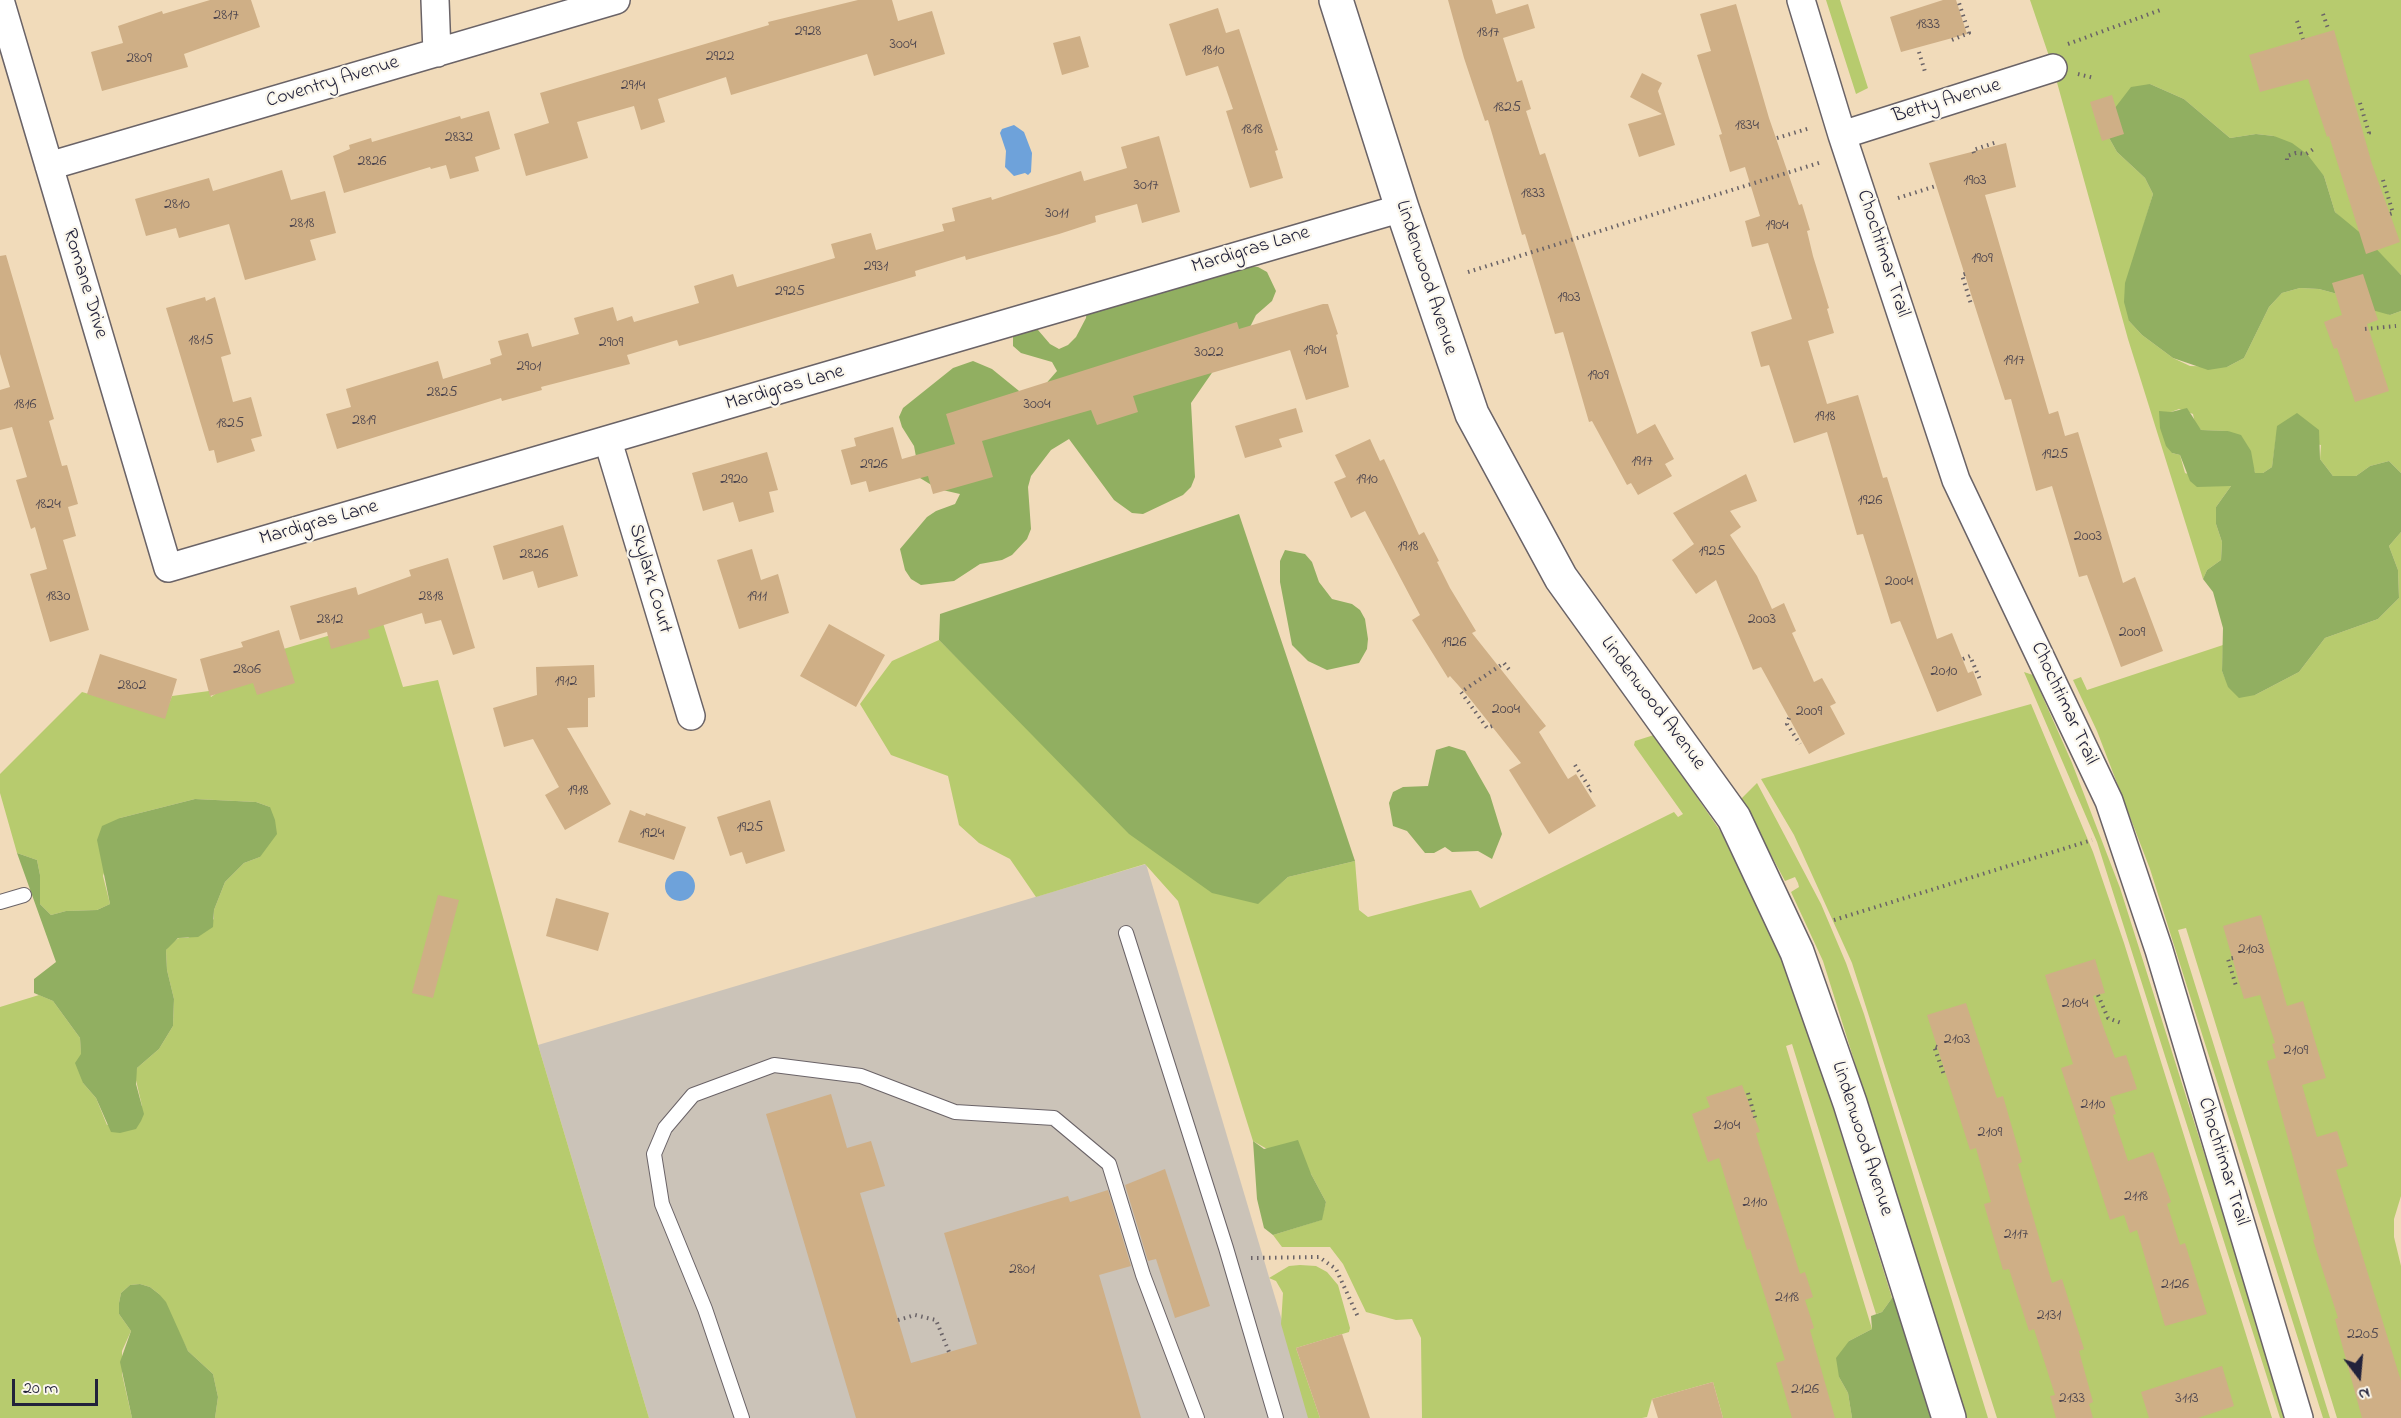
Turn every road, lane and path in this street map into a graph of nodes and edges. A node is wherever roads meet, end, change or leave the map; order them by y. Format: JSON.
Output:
{"nodes":[{"id":1,"x":0,"y":0,"type":"edge"},
{"id":2,"x":435,"y":0,"type":"edge"},
{"id":3,"x":616,"y":0,"type":"edge"},
{"id":4,"x":1336,"y":0,"type":"edge"},
{"id":5,"x":1801,"y":0,"type":"edge"},
{"id":6,"x":1958,"y":0,"type":"edge"},
{"id":7,"x":2163,"y":9,"type":"dead end"},
{"id":8,"x":2323,"y":14,"type":"dead end"},
{"id":9,"x":2297,"y":21,"type":"dead end"},
{"id":10,"x":2329,"y":31,"type":"dead end"},
{"id":11,"x":2303,"y":39,"type":"dead end"},
{"id":12,"x":1952,"y":40,"type":"dead end"},
{"id":13,"x":1919,"y":52,"type":"dead end"},
{"id":14,"x":437,"y":53,"type":"junction"},
{"id":15,"x":2053,"y":69,"type":"joint"},
{"id":16,"x":1926,"y":75,"type":"dead end"},
{"id":17,"x":2082,"y":75,"type":"dead end"},
{"id":18,"x":2094,"y":78,"type":"dead end"},
{"id":19,"x":2360,"y":103,"type":"dead end"},
{"id":20,"x":1817,"y":126,"type":"dead end"},
{"id":21,"x":1842,"y":135,"type":"junction"},
{"id":22,"x":2365,"y":135,"type":"dead end"},
{"id":23,"x":1777,"y":138,"type":"dead end"},
{"id":24,"x":1997,"y":142,"type":"dead end"},
{"id":25,"x":2315,"y":148,"type":"dead end"},
{"id":26,"x":1974,"y":153,"type":"dead end"},
{"id":27,"x":2287,"y":160,"type":"dead end"},
{"id":28,"x":1824,"y":161,"type":"dead end"},
{"id":29,"x":49,"y":166,"type":"junction"},
{"id":30,"x":2383,"y":180,"type":"dead end"},
{"id":31,"x":1936,"y":186,"type":"dead end"},
{"id":32,"x":1898,"y":198,"type":"dead end"},
{"id":33,"x":1402,"y":208,"type":"junction"},
{"id":34,"x":2390,"y":214,"type":"dead end"},
{"id":35,"x":1468,"y":272,"type":"dead end"},
{"id":36,"x":1965,"y":274,"type":"dead end"},
{"id":37,"x":1971,"y":304,"type":"dead end"},
{"id":38,"x":2396,"y":326,"type":"dead end"},
{"id":39,"x":2365,"y":329,"type":"dead end"},
{"id":40,"x":608,"y":441,"type":"junction"},
{"id":41,"x":168,"y":568,"type":"joint"},
{"id":42,"x":1963,"y":659,"type":"dead end"},
{"id":43,"x":1511,"y":672,"type":"dead end"},
{"id":44,"x":1981,"y":682,"type":"dead end"},
{"id":45,"x":691,"y":716,"type":"dead end"},
{"id":46,"x":1789,"y":718,"type":"dead end"},
{"id":47,"x":1491,"y":726,"type":"dead end"},
{"id":48,"x":1800,"y":744,"type":"dead end"},
{"id":49,"x":1575,"y":765,"type":"dead end"},
{"id":50,"x":1587,"y":793,"type":"dead end"},
{"id":51,"x":2092,"y":840,"type":"dead end"},
{"id":52,"x":24,"y":895,"type":"dead end"},
{"id":53,"x":0,"y":902,"type":"edge"},
{"id":54,"x":1834,"y":920,"type":"dead end"},
{"id":55,"x":1126,"y":933,"type":"dead end"},
{"id":56,"x":2233,"y":958,"type":"dead end"},
{"id":57,"x":2236,"y":986,"type":"dead end"},
{"id":58,"x":2098,"y":995,"type":"dead end"},
{"id":59,"x":2121,"y":1023,"type":"dead end"},
{"id":60,"x":1938,"y":1047,"type":"dead end"},
{"id":61,"x":1944,"y":1075,"type":"dead end"},
{"id":62,"x":1748,"y":1093,"type":"dead end"},
{"id":63,"x":1756,"y":1121,"type":"dead end"},
{"id":64,"x":1230,"y":1259,"type":"junction"},
{"id":65,"x":898,"y":1320,"type":"dead end"},
{"id":66,"x":1359,"y":1320,"type":"dead end"},
{"id":67,"x":949,"y":1352,"type":"dead end"},
{"id":68,"x":741,"y":1418,"type":"edge"},
{"id":69,"x":1197,"y":1418,"type":"edge"},
{"id":70,"x":1276,"y":1418,"type":"edge"},
{"id":71,"x":1950,"y":1418,"type":"edge"},
{"id":72,"x":2299,"y":1418,"type":"edge"}],
"edges":[{"from":1,"to":29,"type":"street","name":"Romane Drive"},
{"from":2,"to":14,"type":"street"},
{"from":3,"to":14,"type":"street","name":"Coventry Avenue"},
{"from":4,"to":33,"type":"street","name":"Lindenwood Avenue"},
{"from":5,"to":21,"type":"street","name":"Chochtimar Trail"},
{"from":6,"to":12,"type":"path"},
{"from":7,"to":15,"type":"path"},
{"from":8,"to":10,"type":"path"},
{"from":9,"to":11,"type":"path"},
{"from":13,"to":16,"type":"path"},
{"from":14,"to":29,"type":"street","name":"Coventry Avenue"},
{"from":15,"to":21,"type":"street","name":"Betty Avenue"},
{"from":17,"to":18,"type":"path"},
{"from":19,"to":22,"type":"path"},
{"from":20,"to":23,"type":"path"},
{"from":21,"to":72,"type":"street","name":"Chochtimar Trail"},
{"from":24,"to":26,"type":"path"},
{"from":25,"to":27,"type":"path"},
{"from":28,"to":35,"type":"path"},
{"from":29,"to":41,"type":"street","name":"Romane Drive"},
{"from":30,"to":34,"type":"path"},
{"from":31,"to":32,"type":"path"},
{"from":33,"to":40,"type":"street","name":"Mardigras Lane"},
{"from":33,"to":71,"type":"street","name":"Lindenwood Avenue"},
{"from":36,"to":37,"type":"path"},
{"from":38,"to":39,"type":"path"},
{"from":40,"to":41,"type":"street","name":"Mardigras Lane"},
{"from":40,"to":45,"type":"street","name":"Skylark Court"},
{"from":42,"to":44,"type":"path"},
{"from":43,"to":47,"type":"path"},
{"from":46,"to":48,"type":"path"},
{"from":49,"to":50,"type":"path"},
{"from":51,"to":54,"type":"path"},
{"from":52,"to":53,"type":"lane"},
{"from":55,"to":64,"type":"lane"},
{"from":56,"to":57,"type":"path"},
{"from":58,"to":59,"type":"path"},
{"from":60,"to":61,"type":"path"},
{"from":62,"to":63,"type":"path"},
{"from":64,"to":66,"type":"path"},
{"from":64,"to":70,"type":"lane"},
{"from":65,"to":67,"type":"path"},
{"from":68,"to":69,"type":"lane"}]}
